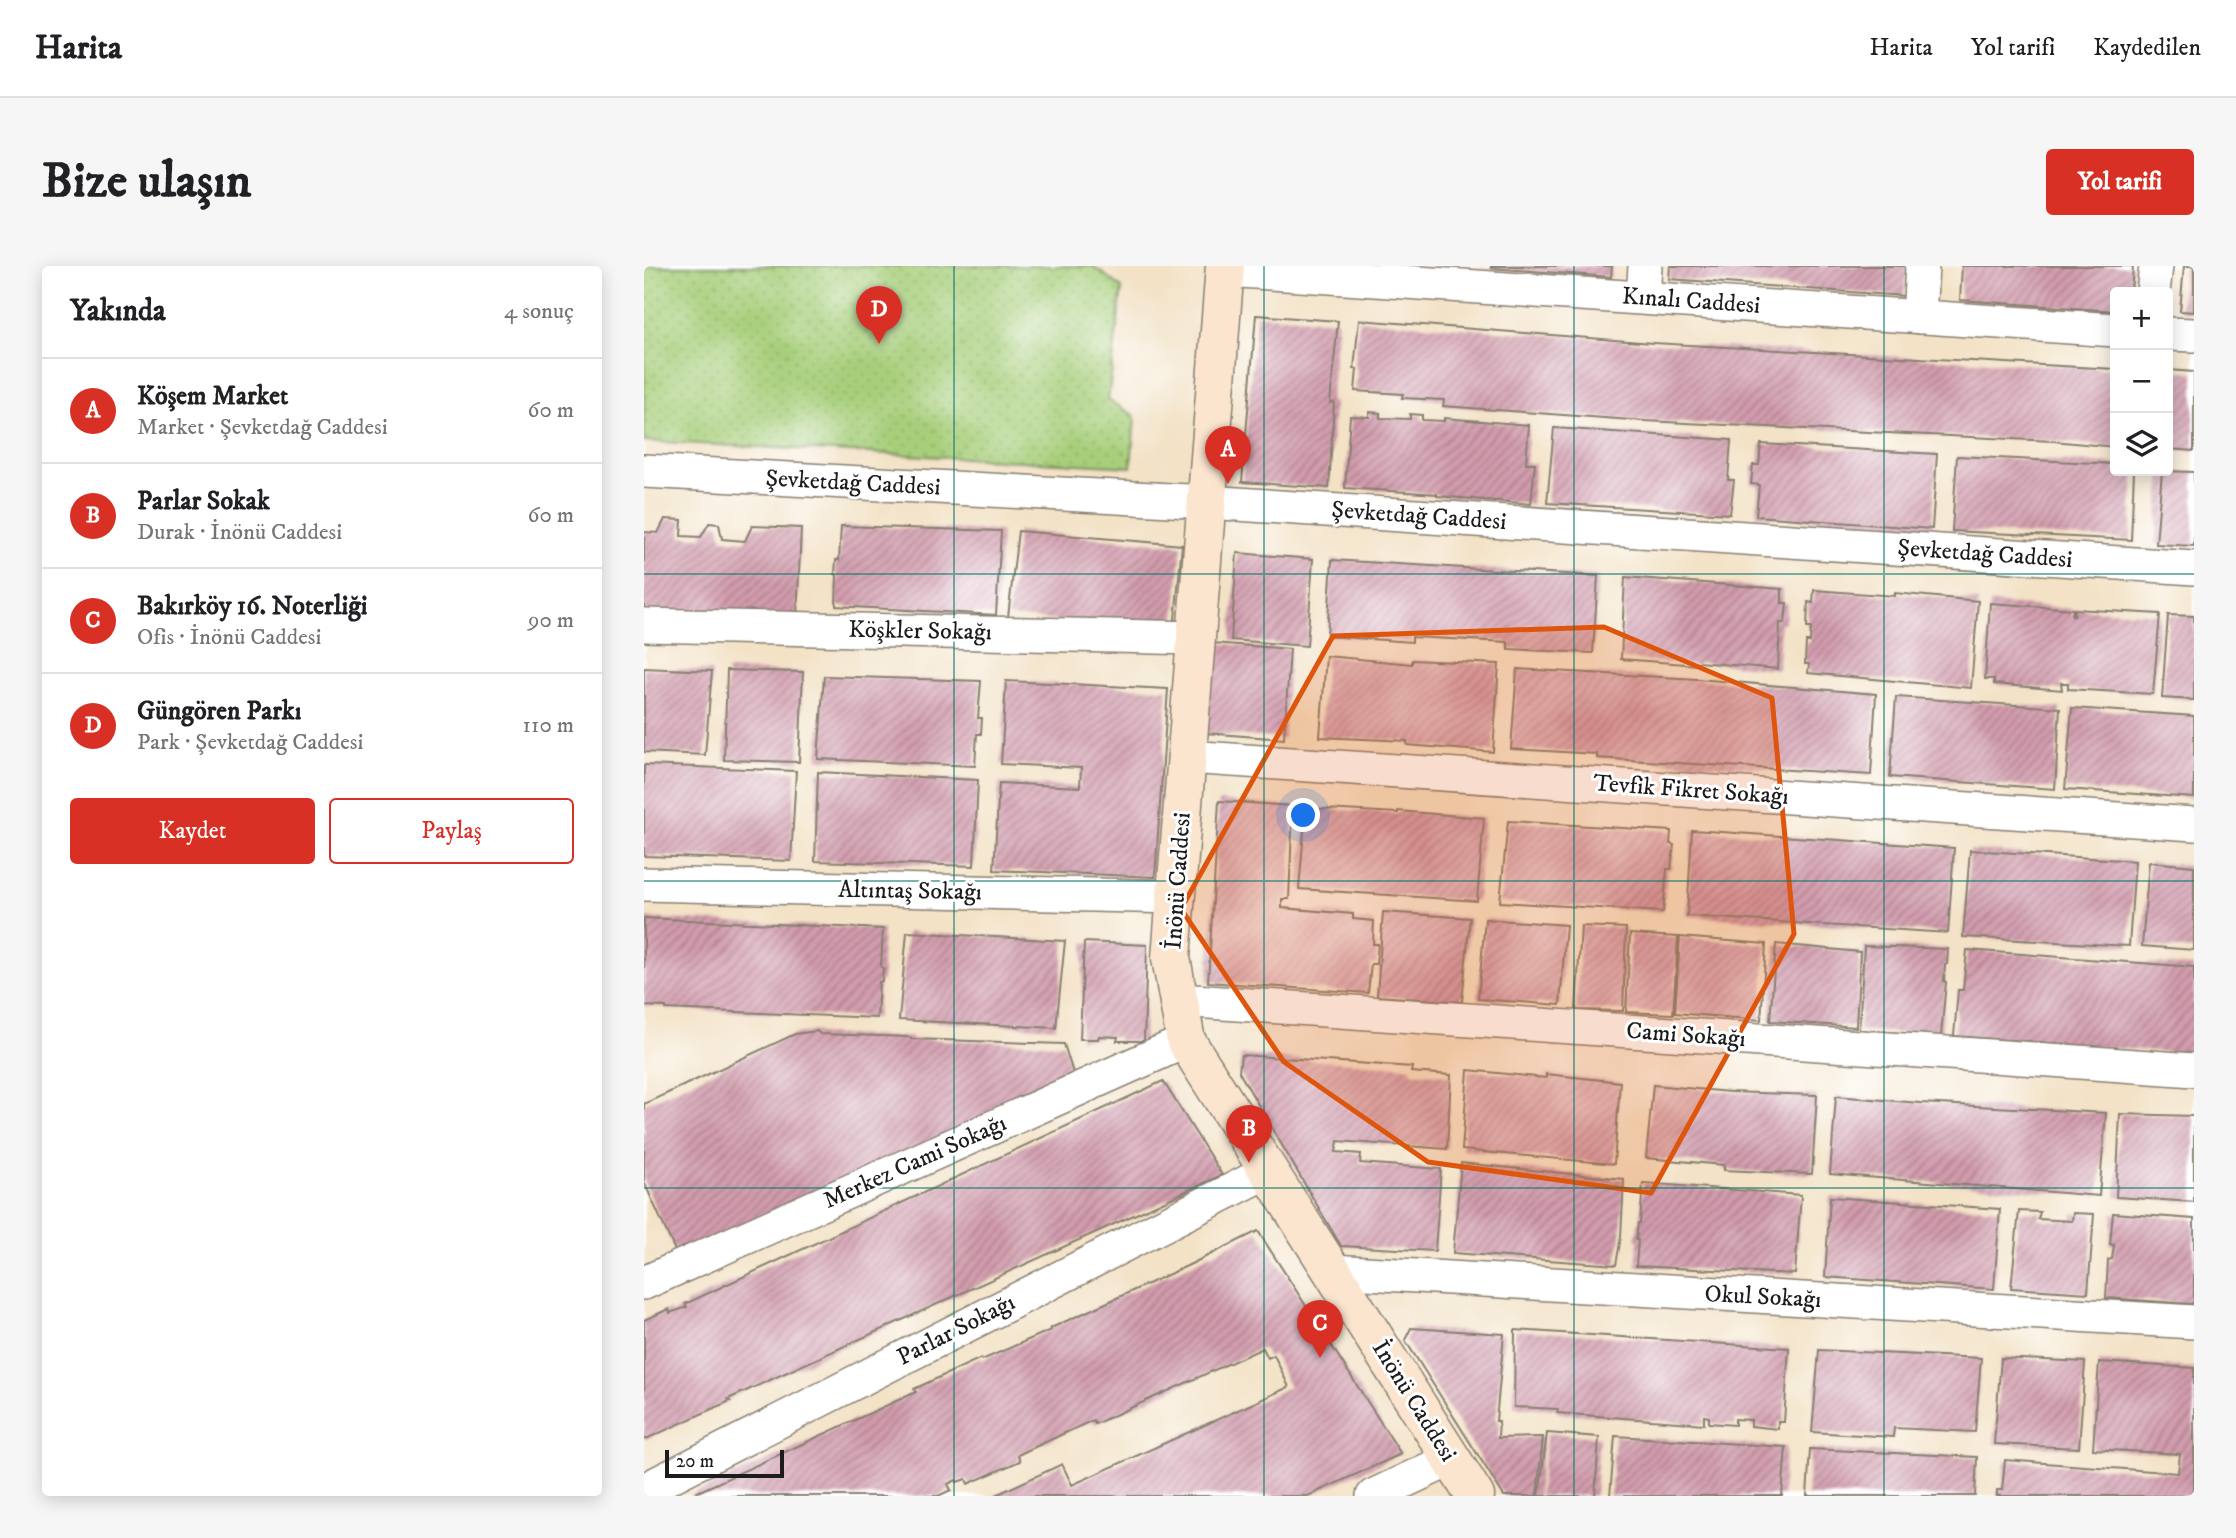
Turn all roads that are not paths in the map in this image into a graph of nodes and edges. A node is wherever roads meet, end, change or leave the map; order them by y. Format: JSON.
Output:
{"nodes":[{"id":1,"x":1922,"y":266,"type":"edge"},
{"id":2,"x":2156,"y":266,"type":"edge"},
{"id":3,"x":1225,"y":268,"type":"edge"},
{"id":4,"x":1426,"y":275,"type":"edge"},
{"id":5,"x":1644,"y":282,"type":"edge"},
{"id":6,"x":2154,"y":287,"type":"edge"},
{"id":7,"x":1919,"y":317,"type":"junction"},
{"id":8,"x":2110,"y":330,"type":"edge"},
{"id":9,"x":2173,"y":334,"type":"edge"},
{"id":10,"x":2194,"y":335,"type":"edge"},
{"id":11,"x":644,"y":471,"type":"edge"},
{"id":12,"x":1207,"y":502,"type":"junction"},
{"id":13,"x":2194,"y":568,"type":"edge"},
{"id":14,"x":644,"y":625,"type":"edge"},
{"id":15,"x":1196,"y":638,"type":"junction"},
{"id":16,"x":1187,"y":757,"type":"junction"},
{"id":17,"x":2194,"y":824,"type":"edge"},
{"id":18,"x":644,"y":884,"type":"edge"},
{"id":19,"x":1177,"y":897,"type":"junction"},
{"id":20,"x":1179,"y":1000,"type":"junction"},
{"id":21,"x":1186,"y":1041,"type":"junction"},
{"id":22,"x":2194,"y":1070,"type":"edge"},
{"id":23,"x":1269,"y":1171,"type":"junction"},
{"id":24,"x":1332,"y":1271,"type":"junction"},
{"id":25,"x":644,"y":1283,"type":"edge"},
{"id":26,"x":2194,"y":1322,"type":"edge"},
{"id":27,"x":1451,"y":1459,"type":"junction"},
{"id":28,"x":644,"y":1490,"type":"edge"},
{"id":29,"x":1373,"y":1496,"type":"edge"},
{"id":30,"x":1475,"y":1496,"type":"edge"}],
"edges":[{"from":1,"to":7,"type":"street"},
{"from":2,"to":6,"type":"street"},
{"from":3,"to":4,"type":"street","name":"Kınalı Caddesi"},
{"from":3,"to":12,"type":"street","name":"İnönü Caddesi"},
{"from":4,"to":5,"type":"street","name":"Kınalı Caddesi"},
{"from":5,"to":7,"type":"street","name":"Kınalı Caddesi"},
{"from":7,"to":8,"type":"street","name":"Kınalı Caddesi"},
{"from":9,"to":10,"type":"street"},
{"from":11,"to":12,"type":"street","name":"Şevketdağ Caddesi"},
{"from":12,"to":13,"type":"street","name":"Şevketdağ Caddesi"},
{"from":12,"to":15,"type":"street","name":"İnönü Caddesi"},
{"from":14,"to":15,"type":"street","name":"Köşkler Sokağı"},
{"from":15,"to":16,"type":"street","name":"İnönü Caddesi"},
{"from":16,"to":17,"type":"street","name":"Tevfik Fikret Sokağı"},
{"from":16,"to":19,"type":"street","name":"İnönü Caddesi"},
{"from":18,"to":19,"type":"street","name":"Altıntaş Sokağı"},
{"from":19,"to":20,"type":"street","name":"İnönü Caddesi"},
{"from":20,"to":21,"type":"street","name":"İnönü Caddesi"},
{"from":20,"to":22,"type":"street","name":"Cami Sokağı"},
{"from":21,"to":23,"type":"street","name":"İnönü Caddesi"},
{"from":21,"to":25,"type":"street","name":"Merkez Cami Sokağı"},
{"from":23,"to":24,"type":"street","name":"İnönü Caddesi"},
{"from":23,"to":28,"type":"street","name":"Parlar Sokağı"},
{"from":24,"to":26,"type":"street","name":"Okul Sokağı"},
{"from":24,"to":27,"type":"street","name":"İnönü Caddesi"},
{"from":27,"to":29,"type":"street"},
{"from":27,"to":30,"type":"street","name":"İnönü Caddesi"}]}
